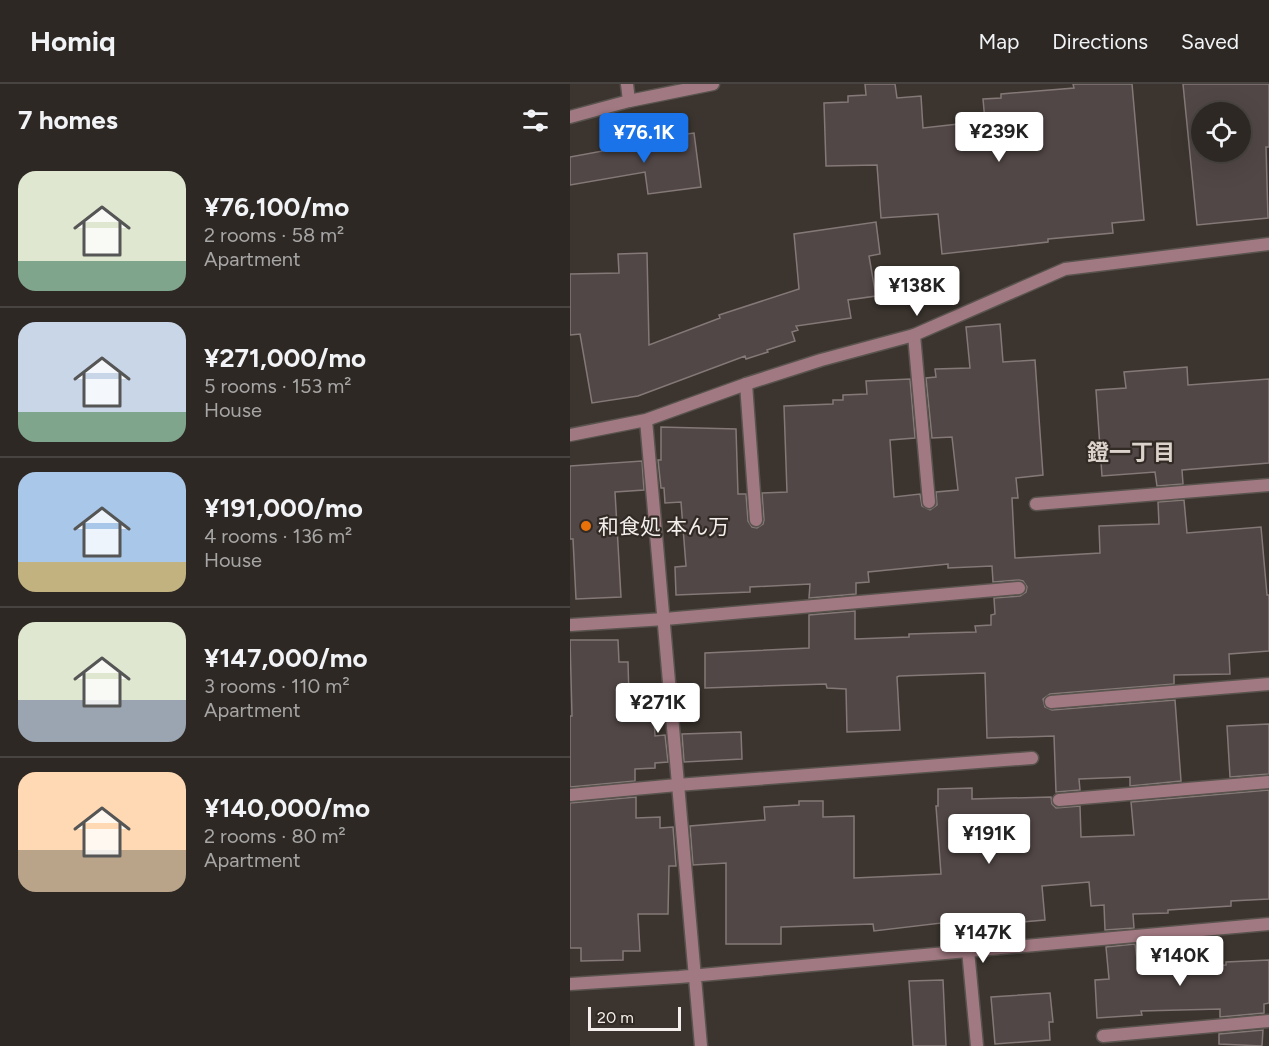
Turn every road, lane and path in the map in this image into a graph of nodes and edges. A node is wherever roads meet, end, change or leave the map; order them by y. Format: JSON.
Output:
{"nodes":[{"id":1,"x":627,"y":84,"type":"edge"},
{"id":2,"x":713,"y":84,"type":"edge"},
{"id":3,"x":629,"y":101,"type":"junction"},
{"id":4,"x":570,"y":117,"type":"edge"},
{"id":5,"x":1269,"y":244,"type":"edge"},
{"id":6,"x":914,"y":335,"type":"junction"},
{"id":7,"x":746,"y":384,"type":"junction"},
{"id":8,"x":646,"y":420,"type":"junction"},
{"id":9,"x":570,"y":435,"type":"edge"},
{"id":10,"x":1269,"y":485,"type":"edge"},
{"id":11,"x":929,"y":502,"type":"dead end"},
{"id":12,"x":1036,"y":504,"type":"dead end"},
{"id":13,"x":756,"y":520,"type":"dead end"},
{"id":14,"x":1019,"y":588,"type":"dead end"},
{"id":15,"x":665,"y":619,"type":"junction"},
{"id":16,"x":570,"y":625,"type":"edge"},
{"id":17,"x":1269,"y":684,"type":"edge"},
{"id":18,"x":1051,"y":702,"type":"dead end"},
{"id":19,"x":1032,"y":758,"type":"dead end"},
{"id":20,"x":1269,"y":782,"type":"edge"},
{"id":21,"x":677,"y":785,"type":"junction"},
{"id":22,"x":570,"y":795,"type":"edge"},
{"id":23,"x":1059,"y":800,"type":"dead end"},
{"id":24,"x":1269,"y":924,"type":"edge"},
{"id":25,"x":968,"y":950,"type":"junction"},
{"id":26,"x":694,"y":975,"type":"junction"},
{"id":27,"x":570,"y":984,"type":"edge"},
{"id":28,"x":1269,"y":1021,"type":"edge"},
{"id":29,"x":1103,"y":1036,"type":"dead end"},
{"id":30,"x":701,"y":1046,"type":"edge"},
{"id":31,"x":977,"y":1046,"type":"edge"}],
"edges":[{"from":1,"to":3,"type":"street"},
{"from":2,"to":3,"type":"street"},
{"from":3,"to":4,"type":"street"},
{"from":5,"to":6,"type":"street"},
{"from":6,"to":7,"type":"street"},
{"from":6,"to":11,"type":"street"},
{"from":7,"to":8,"type":"street"},
{"from":7,"to":13,"type":"street"},
{"from":8,"to":9,"type":"street"},
{"from":8,"to":15,"type":"street"},
{"from":10,"to":12,"type":"street"},
{"from":14,"to":15,"type":"street"},
{"from":15,"to":16,"type":"street"},
{"from":15,"to":21,"type":"street"},
{"from":17,"to":18,"type":"street"},
{"from":19,"to":21,"type":"street"},
{"from":20,"to":23,"type":"street"},
{"from":21,"to":22,"type":"street"},
{"from":21,"to":26,"type":"street"},
{"from":24,"to":25,"type":"street"},
{"from":25,"to":26,"type":"street"},
{"from":25,"to":31,"type":"street"},
{"from":26,"to":27,"type":"street"},
{"from":26,"to":30,"type":"street"},
{"from":28,"to":29,"type":"street"}]}
